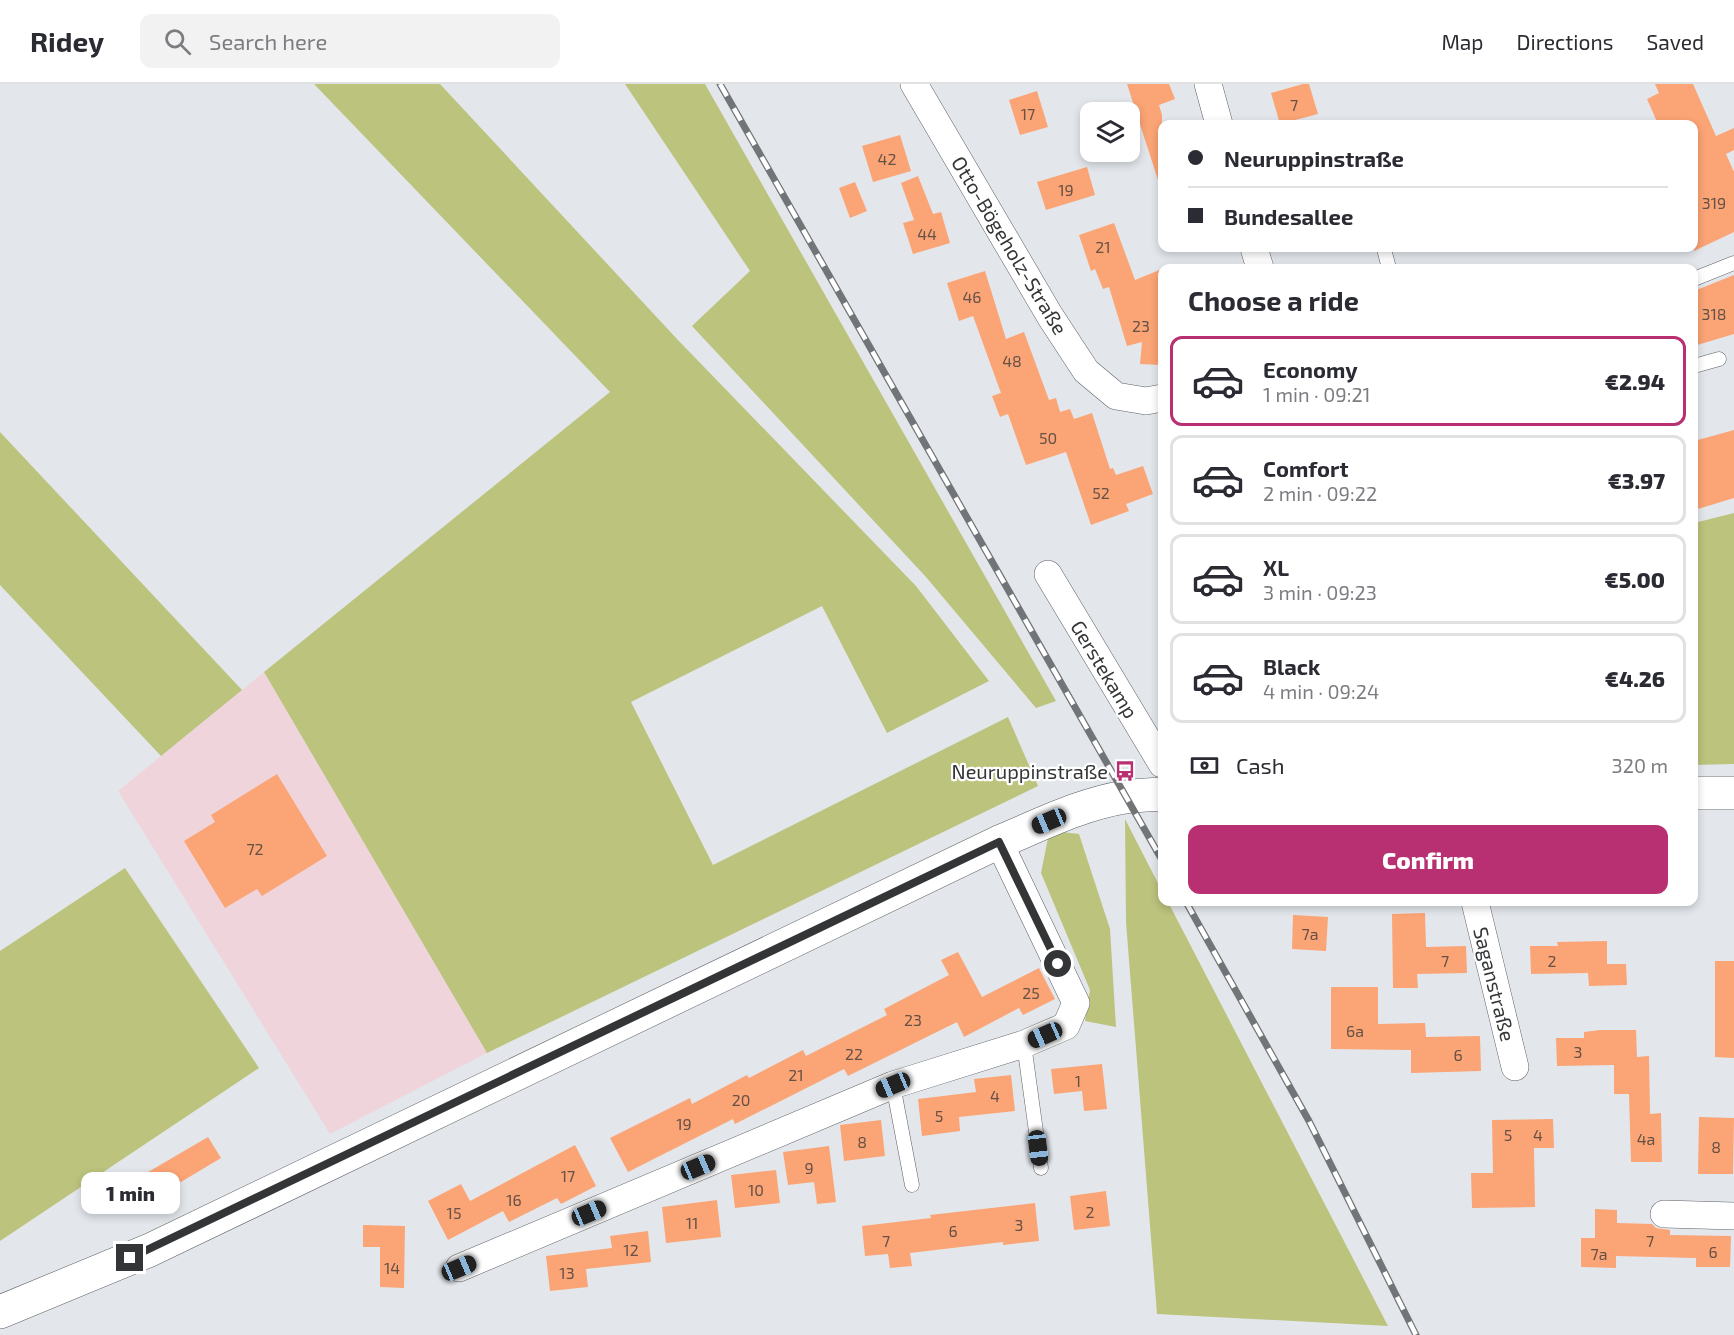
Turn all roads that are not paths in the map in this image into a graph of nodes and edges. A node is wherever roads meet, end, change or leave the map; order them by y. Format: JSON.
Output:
{"nodes":[{"id":1,"x":914,"y":84,"type":"edge"},
{"id":2,"x":1208,"y":84,"type":"edge"},
{"id":3,"x":1218,"y":120,"type":"edge"},
{"id":4,"x":1385,"y":253,"type":"dead end"},
{"id":5,"x":1734,"y":263,"type":"edge"},
{"id":6,"x":1388,"y":264,"type":"edge"},
{"id":7,"x":1698,"y":277,"type":"edge"},
{"id":8,"x":1719,"y":359,"type":"dead end"},
{"id":9,"x":1698,"y":365,"type":"edge"},
{"id":10,"x":1158,"y":399,"type":"edge"},
{"id":11,"x":1048,"y":574,"type":"dead end"},
{"id":12,"x":1158,"y":757,"type":"edge"},
{"id":13,"x":1698,"y":793,"type":"edge"},
{"id":14,"x":1734,"y":793,"type":"edge"},
{"id":15,"x":1158,"y":794,"type":"edge"},
{"id":16,"x":999,"y":842,"type":"junction"},
{"id":17,"x":1476,"y":906,"type":"edge"},
{"id":18,"x":1024,"y":1044,"type":"junction"},
{"id":19,"x":1515,"y":1067,"type":"dead end"},
{"id":20,"x":893,"y":1085,"type":"junction"},
{"id":21,"x":1041,"y":1168,"type":"dead end"},
{"id":22,"x":912,"y":1185,"type":"dead end"},
{"id":23,"x":1664,"y":1214,"type":"dead end"},
{"id":24,"x":1734,"y":1216,"type":"edge"},
{"id":25,"x":459,"y":1268,"type":"dead end"},
{"id":26,"x":0,"y":1312,"type":"edge"}],
"edges":[{"from":1,"to":10,"type":"street","name":"Otto-Bögeholz-Straße"},
{"from":2,"to":3,"type":"street"},
{"from":4,"to":6,"type":"lane"},
{"from":5,"to":7,"type":"lane"},
{"from":8,"to":9,"type":"lane"},
{"from":11,"to":12,"type":"street","name":"Gerstekamp"},
{"from":13,"to":14,"type":"main road"},
{"from":15,"to":16,"type":"main road"},
{"from":16,"to":18,"type":"street"},
{"from":16,"to":26,"type":"main road"},
{"from":17,"to":19,"type":"street","name":"Saganstraße"},
{"from":18,"to":20,"type":"street"},
{"from":18,"to":21,"type":"lane"},
{"from":20,"to":22,"type":"lane"},
{"from":20,"to":25,"type":"street"},
{"from":23,"to":24,"type":"street"}]}
